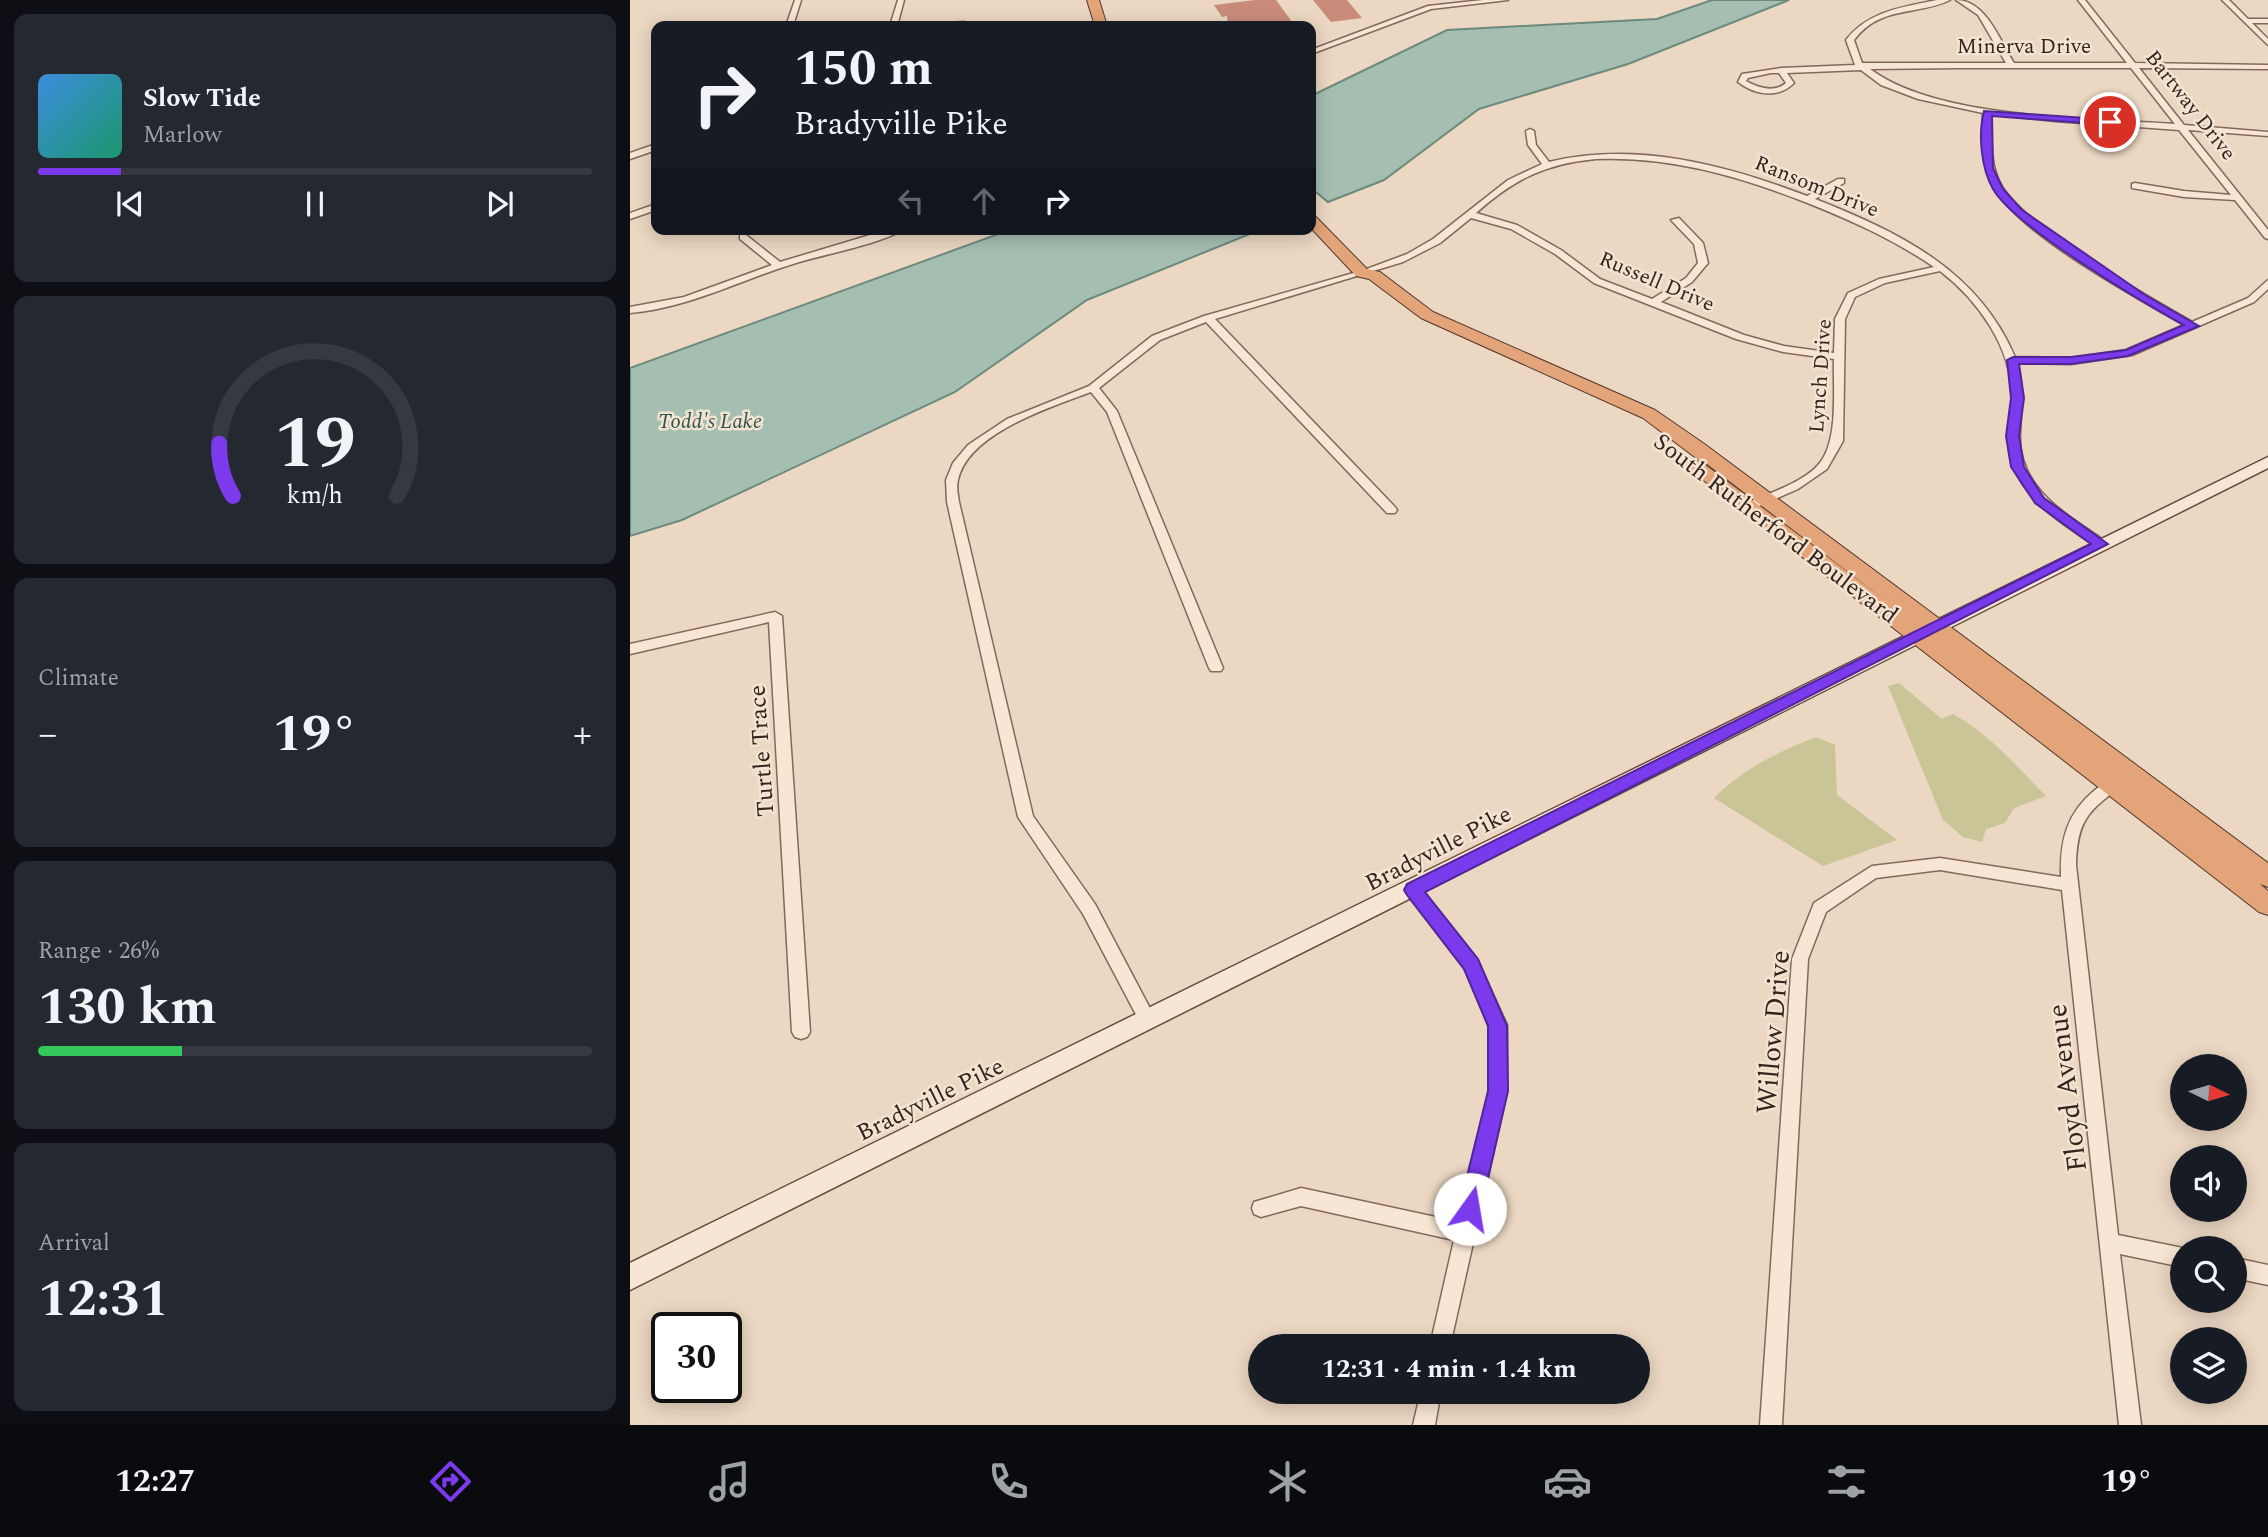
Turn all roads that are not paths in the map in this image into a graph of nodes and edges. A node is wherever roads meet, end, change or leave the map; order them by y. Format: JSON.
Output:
{"nodes":[{"id":1,"x":798,"y":0,"type":"edge"},
{"id":2,"x":901,"y":0,"type":"edge"},
{"id":3,"x":1093,"y":0,"type":"edge"},
{"id":4,"x":1505,"y":0,"type":"edge"},
{"id":5,"x":1947,"y":0,"type":"edge"},
{"id":6,"x":1959,"y":0,"type":"edge"},
{"id":7,"x":2081,"y":0,"type":"edge"},
{"id":8,"x":2225,"y":0,"type":"edge"},
{"id":9,"x":2246,"y":20,"type":"junction"},
{"id":10,"x":791,"y":21,"type":"edge"},
{"id":11,"x":895,"y":21,"type":"edge"},
{"id":12,"x":1099,"y":21,"type":"edge"},
{"id":13,"x":2268,"y":21,"type":"edge"},
{"id":14,"x":2268,"y":43,"type":"edge"},
{"id":15,"x":1316,"y":50,"type":"edge"},
{"id":16,"x":2010,"y":63,"type":"junction"},
{"id":17,"x":2134,"y":65,"type":"junction"},
{"id":18,"x":1859,"y":66,"type":"junction"},
{"id":19,"x":2268,"y":67,"type":"edge"},
{"id":20,"x":1781,"y":70,"type":"junction"},
{"id":21,"x":1987,"y":113,"type":"junction"},
{"id":22,"x":2183,"y":127,"type":"junction"},
{"id":23,"x":1530,"y":131,"type":"dead end"},
{"id":24,"x":2268,"y":134,"type":"edge"},
{"id":25,"x":651,"y":149,"type":"edge"},
{"id":26,"x":630,"y":156,"type":"edge"},
{"id":27,"x":1547,"y":165,"type":"junction"},
{"id":28,"x":1841,"y":181,"type":"dead end"},
{"id":29,"x":2135,"y":186,"type":"dead end"},
{"id":30,"x":2240,"y":198,"type":"junction"},
{"id":31,"x":1807,"y":200,"type":"junction"},
{"id":32,"x":651,"y":209,"type":"edge"},
{"id":33,"x":1469,"y":214,"type":"junction"},
{"id":34,"x":630,"y":216,"type":"edge"},
{"id":35,"x":1676,"y":220,"type":"dead end"},
{"id":36,"x":1316,"y":225,"type":"edge"},
{"id":37,"x":880,"y":235,"type":"edge"},
{"id":38,"x":2268,"y":236,"type":"edge"},
{"id":39,"x":743,"y":237,"type":"dead end"},
{"id":40,"x":779,"y":266,"type":"junction"},
{"id":41,"x":1940,"y":268,"type":"junction"},
{"id":42,"x":1362,"y":273,"type":"junction"},
{"id":43,"x":2268,"y":283,"type":"edge"},
{"id":44,"x":1653,"y":303,"type":"junction"},
{"id":45,"x":630,"y":310,"type":"edge"},
{"id":46,"x":1208,"y":318,"type":"junction"},
{"id":47,"x":2193,"y":326,"type":"junction"},
{"id":48,"x":1839,"y":357,"type":"junction"},
{"id":49,"x":2013,"y":360,"type":"junction"},
{"id":50,"x":1093,"y":387,"type":"junction"},
{"id":51,"x":2268,"y":462,"type":"edge"},
{"id":52,"x":1758,"y":503,"type":"junction"},
{"id":53,"x":1391,"y":510,"type":"dead end"},
{"id":54,"x":2101,"y":544,"type":"junction"},
{"id":55,"x":1928,"y":633,"type":"junction"},
{"id":56,"x":630,"y":649,"type":"edge"},
{"id":57,"x":1216,"y":668,"type":"dead end"},
{"id":58,"x":2121,"y":779,"type":"junction"},
{"id":59,"x":2268,"y":877,"type":"edge"},
{"id":60,"x":2069,"y":885,"type":"junction"},
{"id":61,"x":1413,"y":890,"type":"junction"},
{"id":62,"x":2268,"y":905,"type":"edge"},
{"id":63,"x":1148,"y":1021,"type":"junction"},
{"id":64,"x":801,"y":1032,"type":"dead end"},
{"id":65,"x":1261,"y":1208,"type":"dead end"},
{"id":66,"x":1465,"y":1233,"type":"junction"},
{"id":67,"x":2110,"y":1243,"type":"junction"},
{"id":68,"x":2170,"y":1255,"type":"edge"},
{"id":69,"x":2247,"y":1271,"type":"edge"},
{"id":70,"x":2268,"y":1275,"type":"edge"},
{"id":71,"x":630,"y":1277,"type":"edge"},
{"id":72,"x":1443,"y":1334,"type":"edge"},
{"id":73,"x":1428,"y":1404,"type":"edge"},
{"id":74,"x":1424,"y":1425,"type":"edge"},
{"id":75,"x":1771,"y":1425,"type":"edge"},
{"id":76,"x":2130,"y":1425,"type":"edge"}],
"edges":[{"from":1,"to":10,"type":"street"},
{"from":2,"to":11,"type":"street"},
{"from":3,"to":12,"type":"highway"},
{"from":4,"to":15,"type":"street"},
{"from":5,"to":18,"type":"street"},
{"from":6,"to":16,"type":"street"},
{"from":7,"to":17,"type":"street","name":"Bartway Drive"},
{"from":8,"to":9,"type":"street"},
{"from":9,"to":13,"type":"street"},
{"from":9,"to":14,"type":"street"},
{"from":16,"to":17,"type":"street","name":"Minerva Drive"},
{"from":16,"to":18,"type":"street","name":"Minerva Drive"},
{"from":17,"to":19,"type":"street","name":"Minerva Drive"},
{"from":17,"to":22,"type":"street","name":"Bartway Drive"},
{"from":18,"to":20,"type":"street","name":"Minerva Drive"},
{"from":18,"to":21,"type":"street"},
{"from":20,"to":20,"type":"street","name":"Minerva Drive"},
{"from":21,"to":22,"type":"street"},
{"from":21,"to":47,"type":"street"},
{"from":22,"to":24,"type":"street"},
{"from":22,"to":30,"type":"street","name":"Bartway Drive"},
{"from":23,"to":27,"type":"street"},
{"from":25,"to":26,"type":"street"},
{"from":27,"to":31,"type":"street","name":"Ransom Drive"},
{"from":27,"to":33,"type":"street","name":"Ransom Drive"},
{"from":28,"to":31,"type":"street"},
{"from":29,"to":30,"type":"street"},
{"from":30,"to":38,"type":"street","name":"Bartway Drive"},
{"from":31,"to":41,"type":"street","name":"Ransom Drive"},
{"from":32,"to":34,"type":"street"},
{"from":33,"to":42,"type":"street","name":"Ransom Drive"},
{"from":33,"to":44,"type":"street","name":"Russell Drive"},
{"from":35,"to":44,"type":"street"},
{"from":36,"to":42,"type":"highway","name":"South Rutherford Boulevard"},
{"from":37,"to":40,"type":"street"},
{"from":39,"to":40,"type":"street"},
{"from":40,"to":45,"type":"street"},
{"from":41,"to":48,"type":"street","name":"Lynch Drive"},
{"from":41,"to":49,"type":"street","name":"Ransom Drive"},
{"from":42,"to":46,"type":"street","name":"Ransom Drive"},
{"from":42,"to":52,"type":"highway","name":"South Rutherford Boulevard"},
{"from":43,"to":47,"type":"street"},
{"from":44,"to":48,"type":"street","name":"Russell Drive"},
{"from":46,"to":50,"type":"street","name":"Ransom Drive"},
{"from":46,"to":53,"type":"street"},
{"from":47,"to":49,"type":"street"},
{"from":48,"to":52,"type":"street","name":"Lynch Drive"},
{"from":49,"to":54,"type":"street","name":"Ransom Drive"},
{"from":50,"to":57,"type":"street"},
{"from":50,"to":63,"type":"street","name":"Ransom Drive"},
{"from":51,"to":54,"type":"main road","name":"Bradyville Pike"},
{"from":52,"to":55,"type":"highway","name":"South Rutherford Boulevard"},
{"from":54,"to":55,"type":"main road","name":"Bradyville Pike"},
{"from":55,"to":58,"type":"highway","name":"South Rutherford Boulevard"},
{"from":55,"to":61,"type":"main road","name":"Bradyville Pike"},
{"from":56,"to":64,"type":"street","name":"Turtle Trace"},
{"from":58,"to":59,"type":"highway","name":"South Rutherford Boulevard"},
{"from":58,"to":60,"type":"street","name":"Floyd Avenue"},
{"from":58,"to":62,"type":"highway","name":"South Rutherford Boulevard"},
{"from":60,"to":67,"type":"street","name":"Floyd Avenue"},
{"from":60,"to":75,"type":"street","name":"Willow Drive"},
{"from":61,"to":63,"type":"main road","name":"Bradyville Pike"},
{"from":61,"to":66,"type":"street"},
{"from":63,"to":71,"type":"main road","name":"Bradyville Pike"},
{"from":65,"to":66,"type":"street"},
{"from":66,"to":72,"type":"street"},
{"from":67,"to":68,"type":"street"},
{"from":67,"to":76,"type":"street","name":"Floyd Avenue"},
{"from":69,"to":70,"type":"street"},
{"from":73,"to":74,"type":"street"}]}
